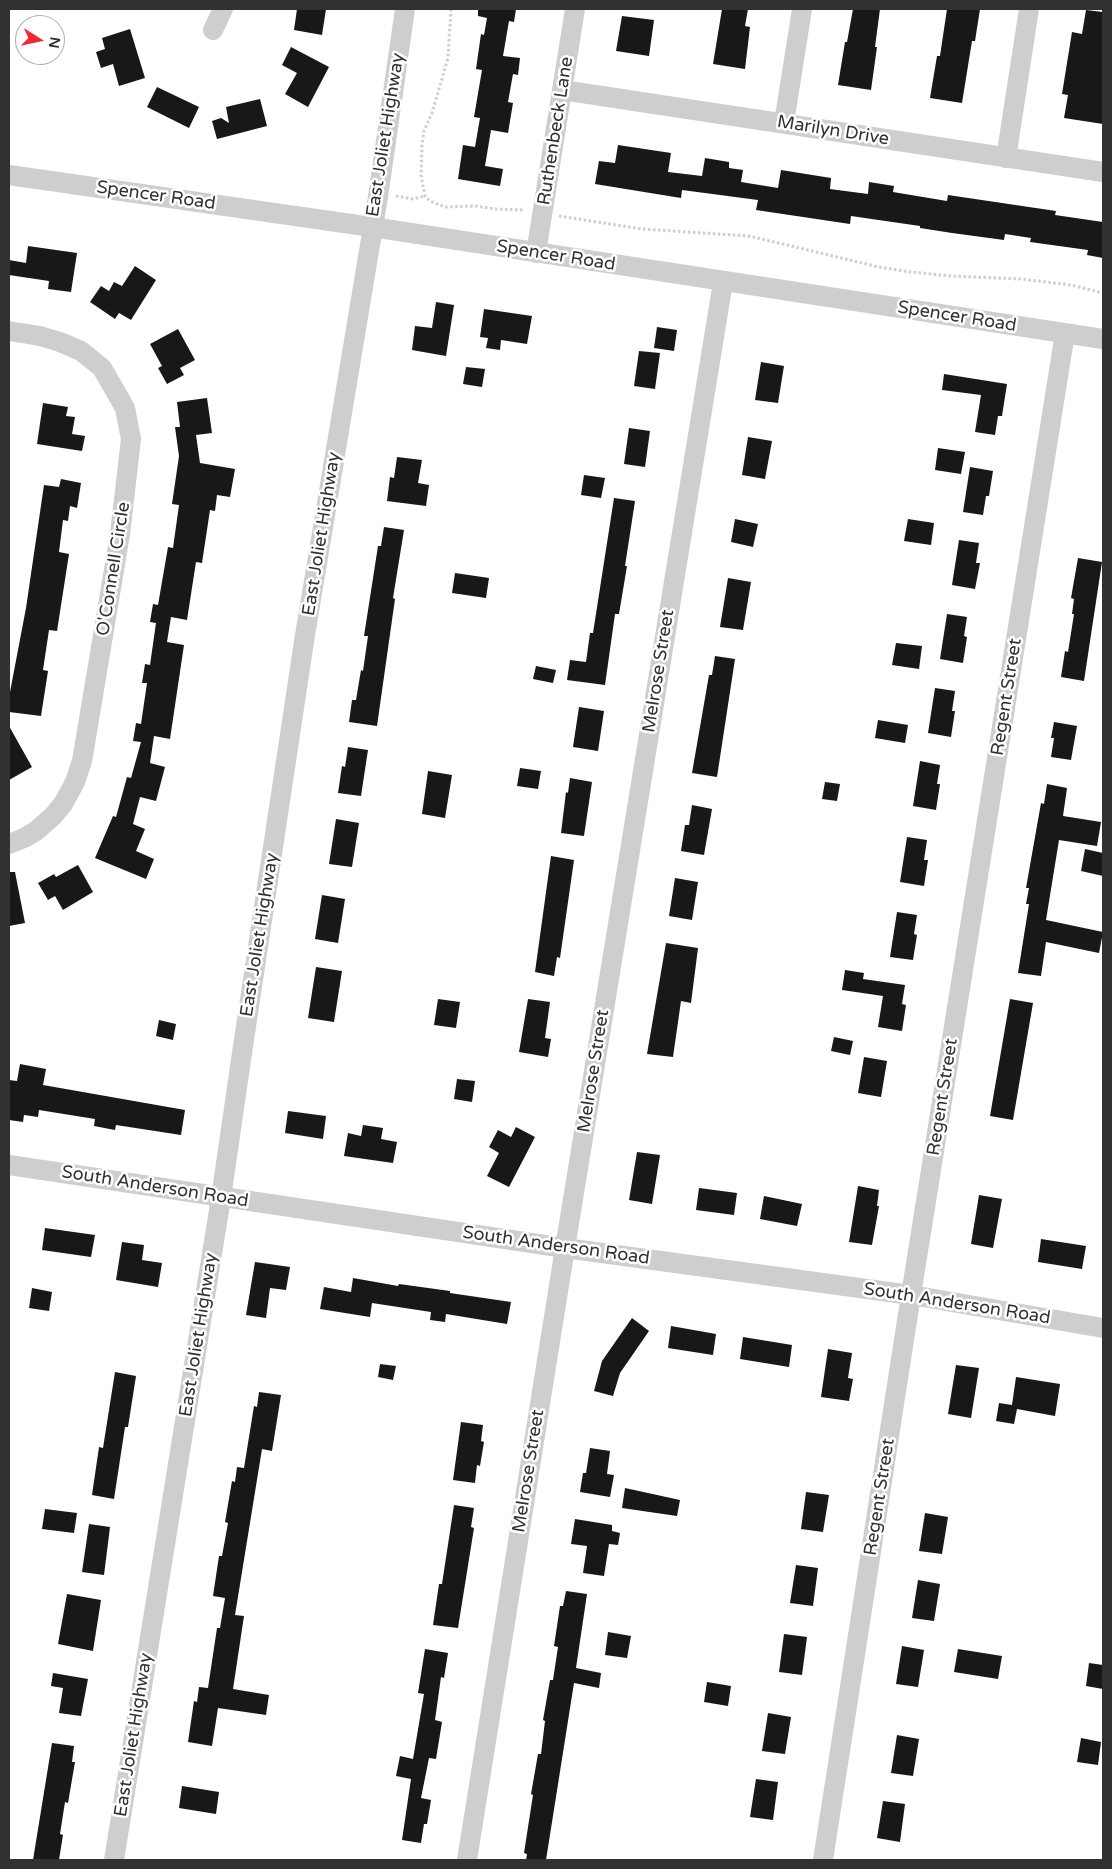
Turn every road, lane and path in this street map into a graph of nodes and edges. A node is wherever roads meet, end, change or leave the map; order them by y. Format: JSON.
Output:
{"nodes":[{"id":1,"x":223,"y":9,"type":"edge"},
{"id":2,"x":405,"y":9,"type":"edge"},
{"id":3,"x":451,"y":9,"type":"edge"},
{"id":4,"x":575,"y":9,"type":"edge"},
{"id":5,"x":802,"y":9,"type":"edge"},
{"id":6,"x":1029,"y":9,"type":"edge"},
{"id":7,"x":213,"y":30,"type":"dead end"},
{"id":8,"x":562,"y":90,"type":"junction"},
{"id":9,"x":784,"y":123,"type":"junction"},
{"id":10,"x":1006,"y":158,"type":"junction"},
{"id":11,"x":1103,"y":172,"type":"edge"},
{"id":12,"x":9,"y":175,"type":"edge"},
{"id":13,"x":425,"y":196,"type":"junction"},
{"id":14,"x":378,"y":197,"type":"junction"},
{"id":15,"x":543,"y":212,"type":"junction"},
{"id":16,"x":372,"y":228,"type":"junction"},
{"id":17,"x":536,"y":253,"type":"junction"},
{"id":18,"x":723,"y":282,"type":"junction"},
{"id":19,"x":1103,"y":293,"type":"edge"},
{"id":20,"x":9,"y":331,"type":"edge"},
{"id":21,"x":1065,"y":333,"type":"junction"},
{"id":22,"x":1103,"y":339,"type":"edge"},
{"id":23,"x":9,"y":844,"type":"edge"},
{"id":24,"x":9,"y":1166,"type":"edge"},
{"id":25,"x":221,"y":1198,"type":"junction"},
{"id":26,"x":565,"y":1248,"type":"junction"},
{"id":27,"x":911,"y":1295,"type":"junction"},
{"id":28,"x":1103,"y":1328,"type":"edge"},
{"id":29,"x":114,"y":1860,"type":"edge"},
{"id":30,"x":467,"y":1860,"type":"edge"},
{"id":31,"x":824,"y":1860,"type":"edge"}],
"edges":[{"from":1,"to":7,"type":"street"},
{"from":2,"to":14,"type":"street","name":"East Joliet Highway"},
{"from":3,"to":13,"type":"path"},
{"from":4,"to":8,"type":"street","name":"Ruthenbeck Lane"},
{"from":5,"to":9,"type":"street"},
{"from":6,"to":10,"type":"street"},
{"from":8,"to":9,"type":"street","name":"Marilyn Drive"},
{"from":8,"to":15,"type":"street","name":"Ruthenbeck Lane"},
{"from":9,"to":10,"type":"street","name":"Marilyn Drive"},
{"from":10,"to":11,"type":"street","name":"Marilyn Drive"},
{"from":12,"to":16,"type":"street","name":"Spencer Road"},
{"from":13,"to":14,"type":"path"},
{"from":13,"to":15,"type":"path"},
{"from":14,"to":16,"type":"street","name":"East Joliet Highway"},
{"from":15,"to":17,"type":"street","name":"Ruthenbeck Lane"},
{"from":15,"to":19,"type":"path"},
{"from":16,"to":17,"type":"street","name":"Spencer Road"},
{"from":16,"to":25,"type":"street","name":"East Joliet Highway"},
{"from":17,"to":18,"type":"street","name":"Spencer Road"},
{"from":18,"to":21,"type":"street","name":"Spencer Road"},
{"from":18,"to":26,"type":"street","name":"Melrose Street"},
{"from":20,"to":23,"type":"street","name":"O'Connell Circle"},
{"from":21,"to":22,"type":"street","name":"Spencer Road"},
{"from":21,"to":27,"type":"street","name":"Regent Street"},
{"from":24,"to":25,"type":"street","name":"South Anderson Road"},
{"from":25,"to":26,"type":"street","name":"South Anderson Road"},
{"from":25,"to":29,"type":"street","name":"East Joliet Highway"},
{"from":26,"to":27,"type":"street","name":"South Anderson Road"},
{"from":26,"to":30,"type":"street","name":"Melrose Street"},
{"from":27,"to":28,"type":"street","name":"South Anderson Road"},
{"from":27,"to":31,"type":"street","name":"Regent Street"}]}
